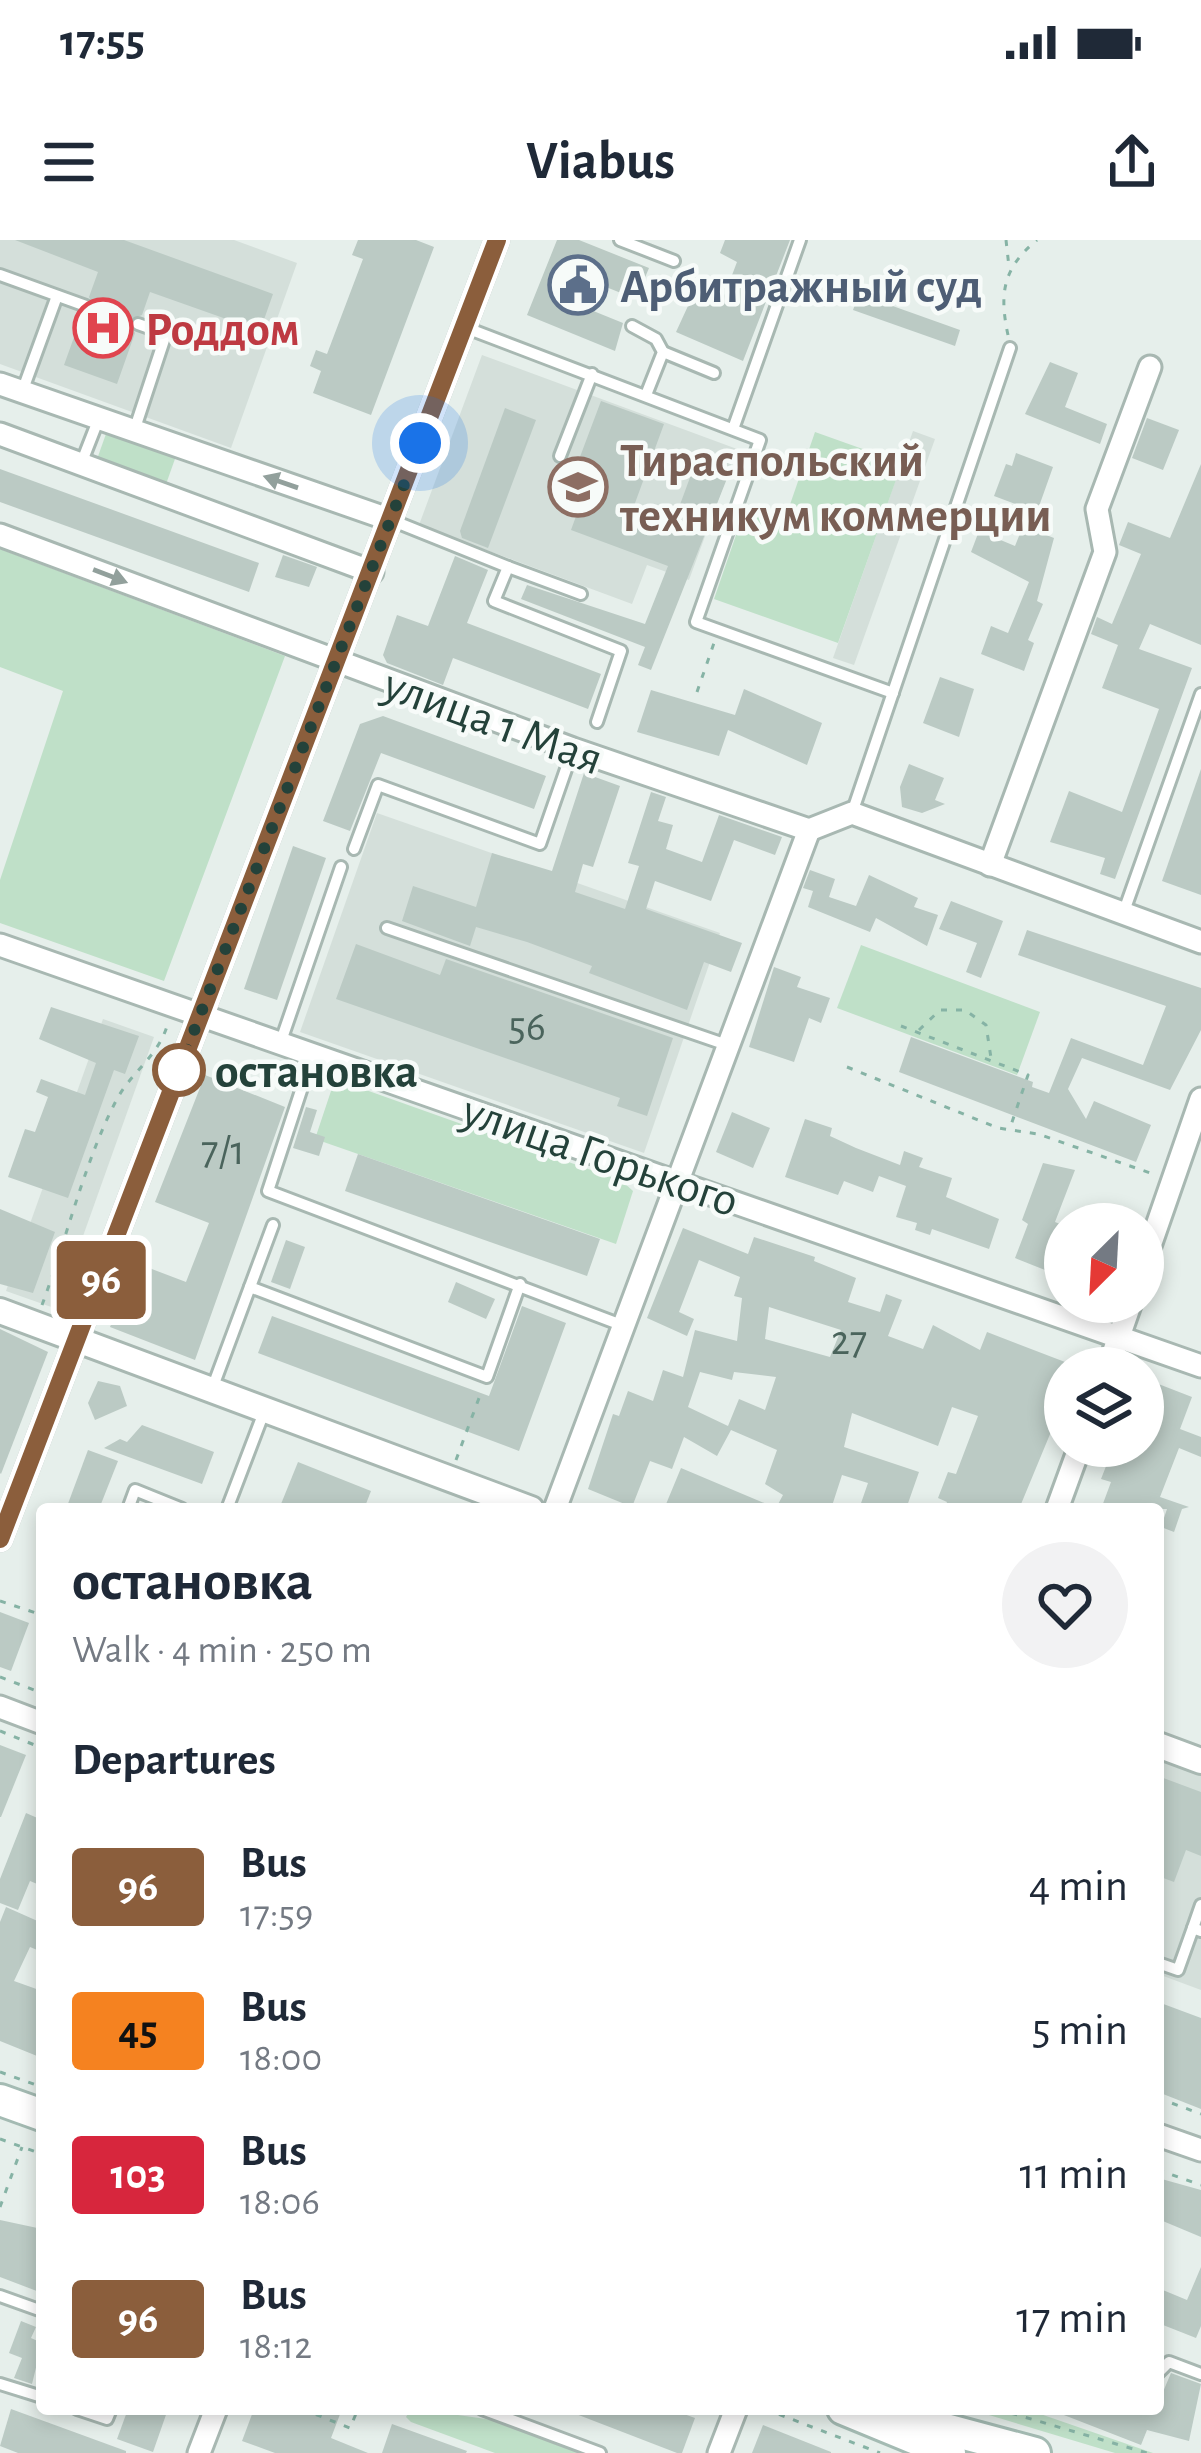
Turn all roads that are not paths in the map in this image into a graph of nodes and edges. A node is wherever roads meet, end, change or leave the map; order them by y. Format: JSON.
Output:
{"nodes":[{"id":1,"x":497,"y":240,"type":"edge"},
{"id":2,"x":620,"y":240,"type":"edge"},
{"id":3,"x":800,"y":240,"type":"edge"},
{"id":4,"x":674,"y":261,"type":"dead end"},
{"id":5,"x":0,"y":275,"type":"edge"},
{"id":6,"x":57,"y":296,"type":"junction"},
{"id":7,"x":86,"y":306,"type":"dead end"},
{"id":8,"x":138,"y":324,"type":"dead end"},
{"id":9,"x":632,"y":326,"type":"dead end"},
{"id":10,"x":464,"y":327,"type":"junction"},
{"id":11,"x":1010,"y":348,"type":"road end"},
{"id":12,"x":663,"y":352,"type":"junction"},
{"id":13,"x":1150,"y":367,"type":"dead end"},
{"id":14,"x":592,"y":374,"type":"junction"},
{"id":15,"x":714,"y":374,"type":"dead end"},
{"id":16,"x":0,"y":384,"type":"edge"},
{"id":17,"x":22,"y":392,"type":"junction"},
{"id":18,"x":646,"y":395,"type":"junction"},
{"id":19,"x":99,"y":418,"type":"junction"},
{"id":20,"x":733,"y":429,"type":"junction"},
{"id":21,"x":134,"y":430,"type":"junction"},
{"id":22,"x":0,"y":434,"type":"edge"},
{"id":23,"x":560,"y":456,"type":"dead end"},
{"id":24,"x":81,"y":464,"type":"junction"},
{"id":25,"x":391,"y":520,"type":"junction"},
{"id":26,"x":0,"y":535,"type":"edge"},
{"id":27,"x":508,"y":567,"type":"junction"},
{"id":28,"x":372,"y":572,"type":"junction"},
{"id":29,"x":581,"y":594,"type":"dead end"},
{"id":30,"x":336,"y":662,"type":"junction"},
{"id":31,"x":893,"y":693,"type":"junction"},
{"id":32,"x":1201,"y":694,"type":"edge"},
{"id":33,"x":597,"y":722,"type":"dead end"},
{"id":34,"x":573,"y":749,"type":"junction"},
{"id":35,"x":852,"y":812,"type":"junction"},
{"id":36,"x":809,"y":830,"type":"junction"},
{"id":37,"x":354,"y":848,"type":"dead end"},
{"id":38,"x":990,"y":865,"type":"junction"},
{"id":39,"x":341,"y":867,"type":"dead end"},
{"id":40,"x":1123,"y":914,"type":"junction"},
{"id":41,"x":387,"y":928,"type":"dead end"},
{"id":42,"x":1201,"y":942,"type":"edge"},
{"id":43,"x":0,"y":945,"type":"edge"},
{"id":44,"x":200,"y":1012,"type":"junction"},
{"id":45,"x":280,"y":1041,"type":"junction"},
{"id":46,"x":728,"y":1045,"type":"junction"},
{"id":47,"x":313,"y":1053,"type":"junction"},
{"id":48,"x":1201,"y":1099,"type":"edge"},
{"id":49,"x":678,"y":1180,"type":"junction"},
{"id":50,"x":1164,"y":1204,"type":"edge"},
{"id":51,"x":273,"y":1225,"type":"dead end"},
{"id":52,"x":520,"y":1285,"type":"junction"},
{"id":53,"x":250,"y":1287,"type":"junction"},
{"id":54,"x":0,"y":1311,"type":"edge"},
{"id":55,"x":1124,"y":1323,"type":"edge"},
{"id":56,"x":624,"y":1326,"type":"junction"},
{"id":57,"x":1119,"y":1338,"type":"junction"},
{"id":58,"x":79,"y":1340,"type":"junction"},
{"id":59,"x":1116,"y":1347,"type":"edge"},
{"id":60,"x":1201,"y":1366,"type":"edge"},
{"id":61,"x":211,"y":1392,"type":"junction"},
{"id":62,"x":265,"y":1412,"type":"junction"},
{"id":63,"x":1072,"y":1467,"type":"edge"},
{"id":64,"x":130,"y":1503,"type":"edge"},
{"id":65,"x":167,"y":1503,"type":"edge"},
{"id":66,"x":229,"y":1503,"type":"edge"},
{"id":67,"x":516,"y":1503,"type":"edge"},
{"id":68,"x":557,"y":1503,"type":"edge"},
{"id":69,"x":1059,"y":1503,"type":"edge"},
{"id":70,"x":0,"y":1539,"type":"edge"},
{"id":71,"x":0,"y":1707,"type":"edge"},
{"id":72,"x":36,"y":1721,"type":"edge"},
{"id":73,"x":1164,"y":1747,"type":"edge"},
{"id":74,"x":1201,"y":1761,"type":"edge"},
{"id":75,"x":1201,"y":1905,"type":"edge"},
{"id":76,"x":1197,"y":1930,"type":"edge"},
{"id":77,"x":1164,"y":1965,"type":"edge"},
{"id":78,"x":0,"y":2100,"type":"edge"},
{"id":79,"x":36,"y":2113,"type":"edge"},
{"id":80,"x":1164,"y":2136,"type":"edge"},
{"id":81,"x":1201,"y":2150,"type":"edge"},
{"id":82,"x":0,"y":2296,"type":"edge"},
{"id":83,"x":36,"y":2310,"type":"edge"},
{"id":84,"x":1164,"y":2367,"type":"edge"},
{"id":85,"x":1201,"y":2374,"type":"edge"},
{"id":86,"x":0,"y":2384,"type":"edge"},
{"id":87,"x":36,"y":2395,"type":"edge"},
{"id":88,"x":214,"y":2415,"type":"edge"},
{"id":89,"x":498,"y":2415,"type":"edge"},
{"id":90,"x":734,"y":2415,"type":"edge"},
{"id":91,"x":858,"y":2415,"type":"edge"},
{"id":92,"x":918,"y":2415,"type":"edge"},
{"id":93,"x":205,"y":2451,"type":"edge"},
{"id":94,"x":600,"y":2453,"type":"edge"},
{"id":95,"x":719,"y":2453,"type":"edge"},
{"id":96,"x":950,"y":2453,"type":"edge"},
{"id":97,"x":1035,"y":2453,"type":"edge"}],
"edges":[{"from":1,"to":10,"type":"street"},
{"from":2,"to":4,"type":"lane"},
{"from":3,"to":20,"type":"lane"},
{"from":5,"to":6,"type":"lane"},
{"from":6,"to":7,"type":"lane"},
{"from":6,"to":17,"type":"lane"},
{"from":8,"to":21,"type":"lane"},
{"from":9,"to":12,"type":"lane"},
{"from":10,"to":14,"type":"lane"},
{"from":10,"to":25,"type":"street"},
{"from":11,"to":31,"type":"lane"},
{"from":12,"to":15,"type":"lane"},
{"from":12,"to":18,"type":"lane"},
{"from":13,"to":38,"type":"street"},
{"from":14,"to":18,"type":"lane"},
{"from":14,"to":23,"type":"lane"},
{"from":16,"to":17,"type":"street"},
{"from":17,"to":19,"type":"street"},
{"from":18,"to":20,"type":"lane"},
{"from":19,"to":21,"type":"street"},
{"from":19,"to":24,"type":"lane"},
{"from":20,"to":31,"type":"lane"},
{"from":25,"to":21,"type":"street","one_way":true},
{"from":22,"to":24,"type":"street"},
{"from":24,"to":28,"type":"street"},
{"from":25,"to":27,"type":"lane"},
{"from":25,"to":28,"type":"street"},
{"from":26,"to":30,"type":"street","name":"улица 1 Мая","one_way":true},
{"from":27,"to":29,"type":"lane"},
{"from":27,"to":33,"type":"lane"},
{"from":28,"to":30,"type":"street"},
{"from":30,"to":34,"type":"street","name":"улица 1 Мая"},
{"from":30,"to":44,"type":"street"},
{"from":31,"to":35,"type":"lane"},
{"from":32,"to":40,"type":"lane"},
{"from":34,"to":36,"type":"street","name":"улица 1 Мая"},
{"from":34,"to":37,"type":"lane"},
{"from":35,"to":36,"type":"street"},
{"from":35,"to":38,"type":"street"},
{"from":36,"to":46,"type":"street"},
{"from":38,"to":40,"type":"street"},
{"from":39,"to":45,"type":"lane"},
{"from":40,"to":42,"type":"street"},
{"from":41,"to":46,"type":"lane"},
{"from":43,"to":44,"type":"street","name":"улица Горького"},
{"from":44,"to":45,"type":"street","name":"улица Горького"},
{"from":44,"to":58,"type":"street"},
{"from":45,"to":47,"type":"street","name":"улица Горького"},
{"from":46,"to":49,"type":"street"},
{"from":47,"to":49,"type":"street","name":"улица Горького"},
{"from":47,"to":52,"type":"lane"},
{"from":48,"to":50,"type":"street"},
{"from":49,"to":56,"type":"street"},
{"from":49,"to":57,"type":"street","name":"улица Горького"},
{"from":51,"to":53,"type":"lane"},
{"from":52,"to":53,"type":"lane"},
{"from":52,"to":56,"type":"lane"},
{"from":53,"to":61,"type":"lane"},
{"from":54,"to":58,"type":"street"},
{"from":55,"to":57,"type":"street"},
{"from":56,"to":68,"type":"street"},
{"from":57,"to":59,"type":"street"},
{"from":57,"to":60,"type":"street","name":"улица Горького"},
{"from":58,"to":61,"type":"street"},
{"from":58,"to":70,"type":"street"},
{"from":61,"to":62,"type":"street"},
{"from":62,"to":66,"type":"lane"},
{"from":62,"to":67,"type":"street"},
{"from":63,"to":69,"type":"street"},
{"from":64,"to":65,"type":"lane"},
{"from":71,"to":72,"type":"street"},
{"from":73,"to":74,"type":"street"},
{"from":75,"to":76,"type":"lane"},
{"from":76,"to":77,"type":"lane"},
{"from":78,"to":79,"type":"main road"},
{"from":80,"to":81,"type":"street"},
{"from":82,"to":83,"type":"lane"},
{"from":84,"to":85,"type":"lane"},
{"from":86,"to":87,"type":"lane"},
{"from":88,"to":93,"type":"street"},
{"from":89,"to":94,"type":"lane"},
{"from":90,"to":95,"type":"street"},
{"from":91,"to":96,"type":"main road"},
{"from":92,"to":97,"type":"main road"}]}
